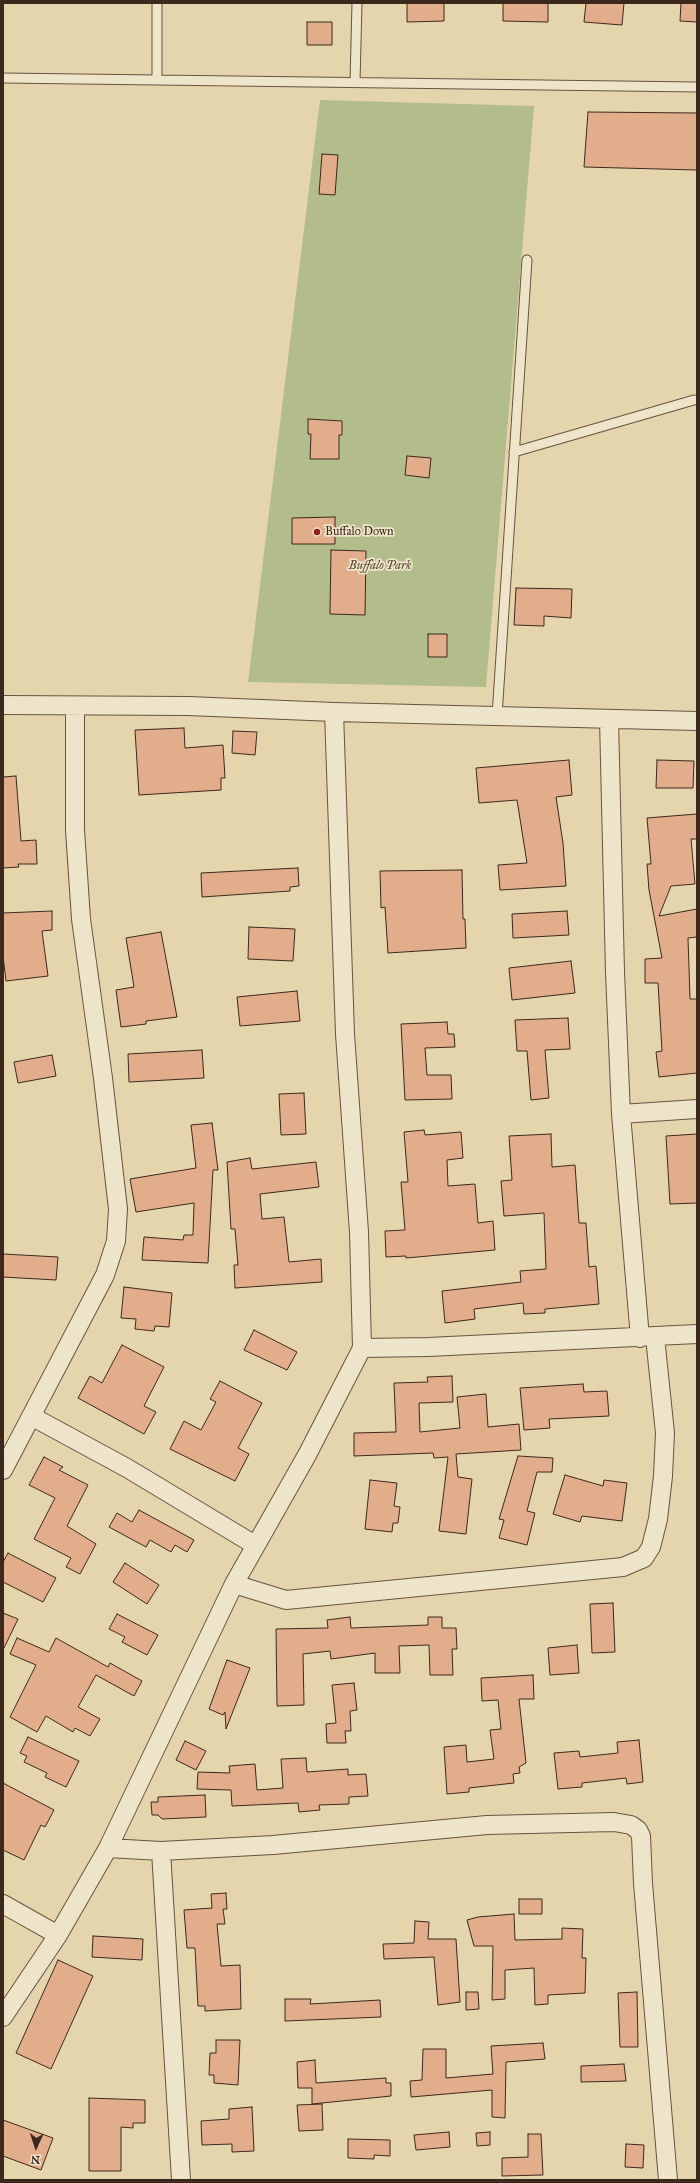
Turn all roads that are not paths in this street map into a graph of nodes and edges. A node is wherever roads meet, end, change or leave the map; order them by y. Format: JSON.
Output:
{"nodes":[{"id":1,"x":157,"y":3,"type":"edge"},
{"id":2,"x":358,"y":3,"type":"edge"},
{"id":3,"x":3,"y":78,"type":"edge"},
{"id":4,"x":157,"y":80,"type":"junction"},
{"id":5,"x":355,"y":82,"type":"junction"},
{"id":6,"x":697,"y":87,"type":"edge"},
{"id":7,"x":527,"y":260,"type":"dead end"},
{"id":8,"x":694,"y":400,"type":"dead end"},
{"id":9,"x":514,"y":452,"type":"junction"},
{"id":10,"x":3,"y":705,"type":"edge"},
{"id":11,"x":75,"y":706,"type":"junction"},
{"id":12,"x":334,"y":712,"type":"junction"},
{"id":13,"x":497,"y":716,"type":"junction"},
{"id":14,"x":609,"y":719,"type":"junction"},
{"id":15,"x":697,"y":721,"type":"edge"},
{"id":16,"x":697,"y":1108,"type":"edge"},
{"id":17,"x":621,"y":1114,"type":"junction"},
{"id":18,"x":697,"y":1334,"type":"edge"},
{"id":19,"x":648,"y":1338,"type":"junction"},
{"id":20,"x":362,"y":1348,"type":"junction"},
{"id":21,"x":31,"y":1416,"type":"junction"},
{"id":22,"x":3,"y":1470,"type":"edge"},
{"id":23,"x":255,"y":1545,"type":"junction"},
{"id":24,"x":234,"y":1584,"type":"junction"},
{"id":25,"x":108,"y":1848,"type":"junction"},
{"id":26,"x":161,"y":1851,"type":"junction"},
{"id":27,"x":3,"y":1904,"type":"edge"},
{"id":28,"x":58,"y":1935,"type":"junction"},
{"id":29,"x":3,"y":2017,"type":"edge"},
{"id":30,"x":181,"y":2180,"type":"edge"},
{"id":31,"x":668,"y":2180,"type":"edge"}],
"edges":[{"from":1,"to":4,"type":"lane"},
{"from":2,"to":5,"type":"lane"},
{"from":3,"to":4,"type":"lane"},
{"from":4,"to":5,"type":"lane"},
{"from":5,"to":6,"type":"lane"},
{"from":7,"to":9,"type":"lane"},
{"from":8,"to":9,"type":"lane"},
{"from":9,"to":13,"type":"lane"},
{"from":10,"to":11,"type":"street"},
{"from":11,"to":12,"type":"street"},
{"from":11,"to":21,"type":"street"},
{"from":12,"to":13,"type":"street"},
{"from":12,"to":20,"type":"street"},
{"from":13,"to":14,"type":"street"},
{"from":14,"to":15,"type":"street"},
{"from":14,"to":17,"type":"street"},
{"from":16,"to":17,"type":"street"},
{"from":17,"to":19,"type":"street"},
{"from":18,"to":19,"type":"street"},
{"from":19,"to":20,"type":"street"},
{"from":19,"to":24,"type":"street"},
{"from":20,"to":23,"type":"street"},
{"from":21,"to":22,"type":"street"},
{"from":21,"to":23,"type":"street"},
{"from":23,"to":24,"type":"street"},
{"from":24,"to":25,"type":"street"},
{"from":25,"to":26,"type":"street"},
{"from":25,"to":28,"type":"street"},
{"from":26,"to":30,"type":"street"},
{"from":26,"to":31,"type":"street"},
{"from":27,"to":28,"type":"street"},
{"from":28,"to":29,"type":"street"}]}
